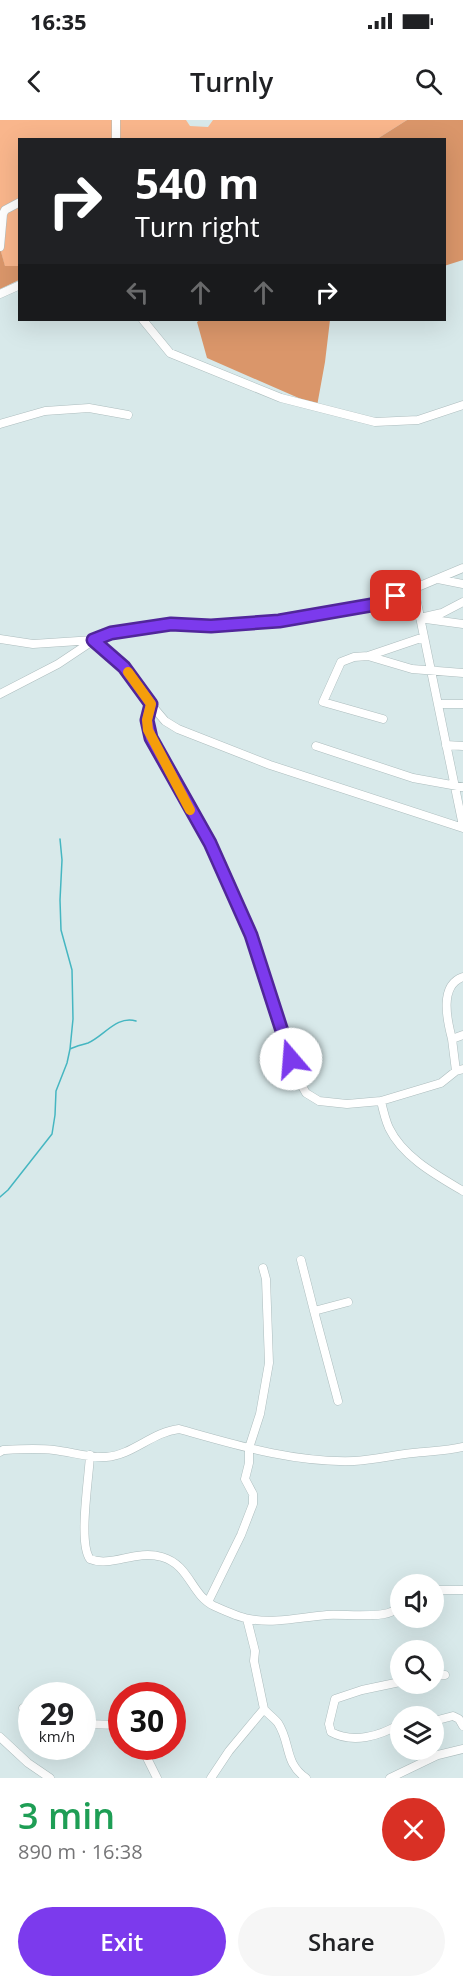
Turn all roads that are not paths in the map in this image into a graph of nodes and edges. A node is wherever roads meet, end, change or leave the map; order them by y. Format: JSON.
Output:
{"nodes":[{"id":1,"x":116,"y":120,"type":"edge"},
{"id":2,"x":116,"y":138,"type":"edge"},
{"id":3,"x":18,"y":203,"type":"edge"},
{"id":4,"x":0,"y":247,"type":"edge"},
{"id":5,"x":18,"y":286,"type":"edge"},
{"id":6,"x":0,"y":294,"type":"edge"},
{"id":7,"x":144,"y":321,"type":"edge"},
{"id":8,"x":463,"y":405,"type":"edge"},
{"id":9,"x":128,"y":415,"type":"dead end"},
{"id":10,"x":0,"y":424,"type":"edge"},
{"id":11,"x":463,"y":568,"type":"edge"},
{"id":12,"x":438,"y":578,"type":"junction"},
{"id":13,"x":463,"y":584,"type":"edge"},
{"id":14,"x":414,"y":588,"type":"junction"},
{"id":15,"x":463,"y":602,"type":"edge"},
{"id":16,"x":420,"y":618,"type":"junction"},
{"id":17,"x":463,"y":624,"type":"edge"},
{"id":18,"x":424,"y":637,"type":"junction"},
{"id":19,"x":0,"y":639,"type":"edge"},
{"id":20,"x":93,"y":640,"type":"junction"},
{"id":21,"x":368,"y":656,"type":"junction"},
{"id":22,"x":431,"y":670,"type":"junction"},
{"id":23,"x":463,"y":673,"type":"edge"},
{"id":24,"x":0,"y":694,"type":"edge"},
{"id":25,"x":151,"y":704,"type":"junction"},
{"id":26,"x":438,"y":704,"type":"junction"},
{"id":27,"x":463,"y":704,"type":"edge"},
{"id":28,"x":383,"y":719,"type":"dead end"},
{"id":29,"x":446,"y":745,"type":"junction"},
{"id":30,"x":316,"y":746,"type":"dead end"},
{"id":31,"x":463,"y":746,"type":"edge"},
{"id":32,"x":459,"y":786,"type":"edge"},
{"id":33,"x":463,"y":827,"type":"edge"},
{"id":34,"x":463,"y":977,"type":"edge"},
{"id":35,"x":463,"y":1035,"type":"edge"},
{"id":36,"x":452,"y":1039,"type":"junction"},
{"id":37,"x":460,"y":1070,"type":"edge"},
{"id":38,"x":381,"y":1101,"type":"junction"},
{"id":39,"x":463,"y":1191,"type":"edge"},
{"id":40,"x":301,"y":1260,"type":"dead end"},
{"id":41,"x":263,"y":1268,"type":"dead end"},
{"id":42,"x":348,"y":1302,"type":"dead end"},
{"id":43,"x":314,"y":1311,"type":"junction"},
{"id":44,"x":338,"y":1401,"type":"dead end"},
{"id":45,"x":463,"y":1447,"type":"edge"},
{"id":46,"x":249,"y":1448,"type":"junction"},
{"id":47,"x":0,"y":1452,"type":"edge"},
{"id":48,"x":90,"y":1455,"type":"junction"},
{"id":49,"x":444,"y":1590,"type":"edge"},
{"id":50,"x":463,"y":1590,"type":"edge"},
{"id":51,"x":208,"y":1602,"type":"junction"},
{"id":52,"x":390,"y":1613,"type":"edge"},
{"id":53,"x":247,"y":1619,"type":"junction"},
{"id":54,"x":390,"y":1684,"type":"edge"},
{"id":55,"x":264,"y":1709,"type":"junction"},
{"id":56,"x":444,"y":1718,"type":"edge"},
{"id":57,"x":463,"y":1726,"type":"edge"},
{"id":58,"x":390,"y":1729,"type":"edge"},
{"id":59,"x":0,"y":1737,"type":"edge"},
{"id":60,"x":463,"y":1749,"type":"edge"},
{"id":61,"x":148,"y":1760,"type":"edge"},
{"id":62,"x":50,"y":1778,"type":"edge"},
{"id":63,"x":157,"y":1778,"type":"edge"},
{"id":64,"x":212,"y":1778,"type":"edge"},
{"id":65,"x":306,"y":1778,"type":"edge"},
{"id":66,"x":390,"y":1778,"type":"edge"}],
"edges":[{"from":1,"to":2,"type":"street"},
{"from":3,"to":4,"type":"street"},
{"from":5,"to":6,"type":"street"},
{"from":7,"to":8,"type":"street"},
{"from":9,"to":10,"type":"street"},
{"from":11,"to":12,"type":"street"},
{"from":12,"to":13,"type":"street"},
{"from":12,"to":14,"type":"street"},
{"from":14,"to":16,"type":"street"},
{"from":14,"to":20,"type":"street"},
{"from":15,"to":16,"type":"street"},
{"from":16,"to":17,"type":"street"},
{"from":16,"to":18,"type":"street"},
{"from":18,"to":21,"type":"street"},
{"from":18,"to":22,"type":"street"},
{"from":19,"to":20,"type":"street"},
{"from":20,"to":24,"type":"street"},
{"from":20,"to":25,"type":"street"},
{"from":21,"to":22,"type":"street"},
{"from":21,"to":28,"type":"street"},
{"from":22,"to":23,"type":"street"},
{"from":22,"to":26,"type":"street"},
{"from":25,"to":33,"type":"street"},
{"from":25,"to":38,"type":"street"},
{"from":26,"to":27,"type":"street"},
{"from":26,"to":29,"type":"street"},
{"from":29,"to":31,"type":"street"},
{"from":29,"to":32,"type":"street"},
{"from":30,"to":32,"type":"street"},
{"from":32,"to":33,"type":"street"},
{"from":34,"to":36,"type":"street"},
{"from":35,"to":36,"type":"street"},
{"from":36,"to":37,"type":"street"},
{"from":37,"to":38,"type":"street"},
{"from":38,"to":39,"type":"street"},
{"from":40,"to":43,"type":"street"},
{"from":41,"to":46,"type":"street"},
{"from":42,"to":43,"type":"street"},
{"from":43,"to":44,"type":"street"},
{"from":45,"to":46,"type":"street"},
{"from":46,"to":48,"type":"street"},
{"from":46,"to":51,"type":"street"},
{"from":47,"to":48,"type":"street"},
{"from":48,"to":51,"type":"street"},
{"from":49,"to":50,"type":"street"},
{"from":51,"to":53,"type":"street"},
{"from":52,"to":53,"type":"street"},
{"from":53,"to":55,"type":"street"},
{"from":54,"to":58,"type":"street"},
{"from":55,"to":64,"type":"street"},
{"from":55,"to":65,"type":"street"},
{"from":56,"to":57,"type":"street"},
{"from":59,"to":62,"type":"street"},
{"from":60,"to":66,"type":"street"},
{"from":61,"to":63,"type":"street"}]}
